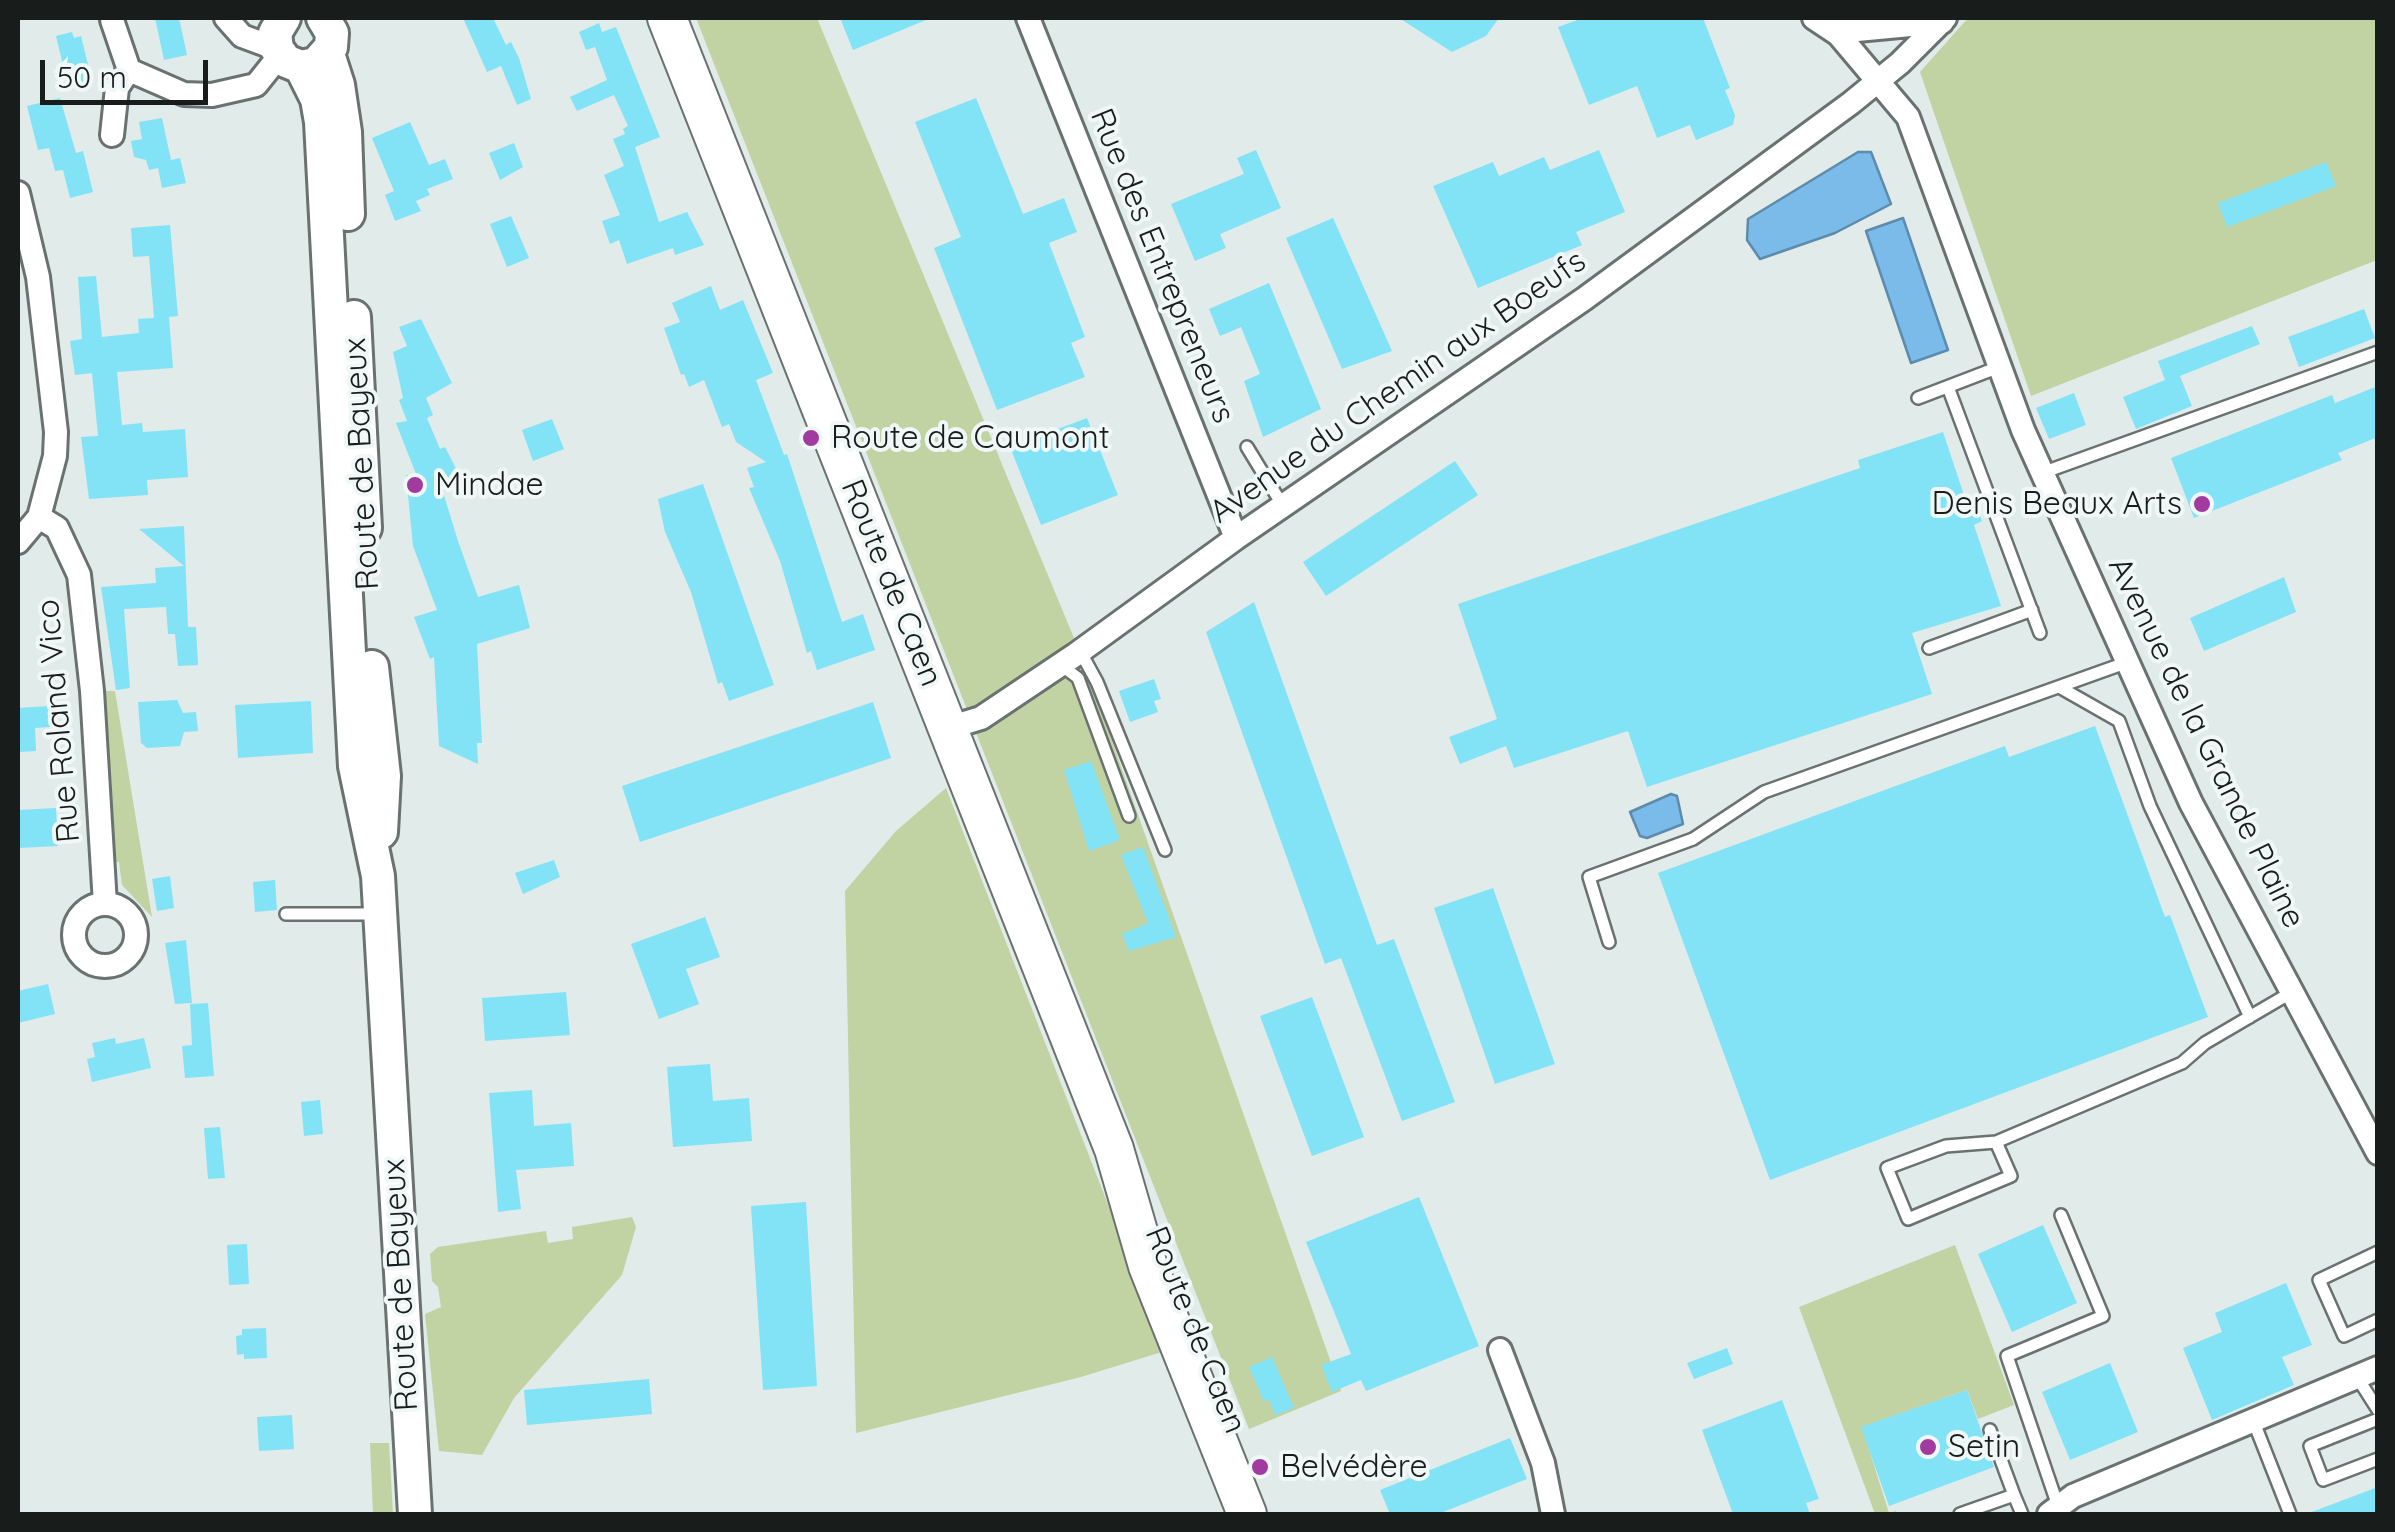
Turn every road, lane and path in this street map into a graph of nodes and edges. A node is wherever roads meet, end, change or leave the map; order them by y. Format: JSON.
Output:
{"nodes":[{"id":1,"x":226,"y":18,"type":"edge"},
{"id":2,"x":325,"y":18,"type":"edge"},
{"id":3,"x":668,"y":18,"type":"edge"},
{"id":4,"x":1028,"y":18,"type":"edge"},
{"id":5,"x":1814,"y":18,"type":"edge"},
{"id":6,"x":112,"y":20,"type":"dead end"},
{"id":7,"x":1944,"y":20,"type":"edge"},
{"id":8,"x":290,"y":40,"type":"edge"},
{"id":9,"x":129,"y":70,"type":"junction"},
{"id":10,"x":1876,"y":82,"type":"junction"},
{"id":11,"x":112,"y":135,"type":"dead end"},
{"id":12,"x":18,"y":194,"type":"edge"},
{"id":13,"x":24,"y":247,"type":"edge"},
{"id":14,"x":2378,"y":352,"type":"edge"},
{"id":15,"x":1999,"y":367,"type":"junction"},
{"id":16,"x":1948,"y":386,"type":"junction"},
{"id":17,"x":1918,"y":398,"type":"dead end"},
{"id":18,"x":1247,"y":447,"type":"dead end"},
{"id":19,"x":2042,"y":473,"type":"junction"},
{"id":20,"x":1283,"y":506,"type":"junction"},
{"id":21,"x":39,"y":517,"type":"junction"},
{"id":22,"x":1236,"y":538,"type":"junction"},
{"id":23,"x":18,"y":542,"type":"edge"},
{"id":24,"x":2032,"y":610,"type":"junction"},
{"id":25,"x":2040,"y":634,"type":"dead end"},
{"id":26,"x":1929,"y":648,"type":"dead end"},
{"id":27,"x":1071,"y":658,"type":"junction"},
{"id":28,"x":2128,"y":662,"type":"junction"},
{"id":29,"x":2061,"y":688,"type":"junction"},
{"id":30,"x":948,"y":728,"type":"junction"},
{"id":31,"x":1129,"y":816,"type":"dead end"},
{"id":32,"x":1165,"y":850,"type":"dead end"},
{"id":33,"x":105,"y":904,"type":"dead end"},
{"id":34,"x":286,"y":914,"type":"dead end"},
{"id":35,"x":380,"y":914,"type":"junction"},
{"id":36,"x":1609,"y":942,"type":"dead end"},
{"id":37,"x":2292,"y":992,"type":"junction"},
{"id":38,"x":2250,"y":1017,"type":"junction"},
{"id":39,"x":1996,"y":1142,"type":"junction"},
{"id":40,"x":1114,"y":1149,"type":"junction"},
{"id":41,"x":2378,"y":1153,"type":"edge"},
{"id":42,"x":2061,"y":1215,"type":"dead end"},
{"id":43,"x":2378,"y":1252,"type":"edge"},
{"id":44,"x":2378,"y":1320,"type":"edge"},
{"id":45,"x":1500,"y":1350,"type":"dead end"},
{"id":46,"x":2367,"y":1372,"type":"edge"},
{"id":47,"x":2378,"y":1410,"type":"edge"},
{"id":48,"x":2378,"y":1418,"type":"edge"},
{"id":49,"x":2253,"y":1420,"type":"junction"},
{"id":50,"x":1990,"y":1430,"type":"dead end"},
{"id":51,"x":2378,"y":1458,"type":"edge"},
{"id":52,"x":2014,"y":1495,"type":"junction"},
{"id":53,"x":2054,"y":1510,"type":"edge"},
{"id":54,"x":414,"y":1514,"type":"edge"},
{"id":55,"x":1247,"y":1514,"type":"edge"},
{"id":56,"x":1268,"y":1514,"type":"edge"},
{"id":57,"x":1553,"y":1514,"type":"edge"},
{"id":58,"x":1960,"y":1514,"type":"edge"},
{"id":59,"x":2022,"y":1514,"type":"edge"},
{"id":60,"x":2290,"y":1514,"type":"edge"}],
"edges":[{"from":1,"to":8,"type":"street"},
{"from":2,"to":8,"type":"main road","name":"Route de Bayeux"},
{"from":3,"to":30,"type":"main road","name":"Route de Caen"},
{"from":4,"to":22,"type":"street","name":"Rue des Entrepreneurs"},
{"from":5,"to":7,"type":"street"},
{"from":5,"to":10,"type":"street","name":"Avenue de la Grande Plaine"},
{"from":6,"to":9,"type":"street"},
{"from":7,"to":10,"type":"street","name":"Avenue du Chemin aux Boeufs"},
{"from":8,"to":9,"type":"street"},
{"from":8,"to":35,"type":"main road","name":"Route de Bayeux"},
{"from":9,"to":11,"type":"street"},
{"from":10,"to":15,"type":"street","name":"Avenue de la Grande Plaine"},
{"from":10,"to":20,"type":"street","name":"Avenue du Chemin aux Boeufs"},
{"from":12,"to":13,"type":"street"},
{"from":13,"to":21,"type":"street"},
{"from":14,"to":19,"type":"lane"},
{"from":15,"to":16,"type":"lane"},
{"from":15,"to":19,"type":"street","name":"Avenue de la Grande Plaine"},
{"from":16,"to":17,"type":"lane"},
{"from":16,"to":24,"type":"lane"},
{"from":18,"to":20,"type":"lane"},
{"from":19,"to":28,"type":"street","name":"Avenue de la Grande Plaine"},
{"from":20,"to":22,"type":"street","name":"Avenue du Chemin aux Boeufs"},
{"from":21,"to":23,"type":"street"},
{"from":21,"to":33,"type":"street","name":"Rue Roland Vico"},
{"from":22,"to":27,"type":"street","name":"Avenue du Chemin aux Boeufs"},
{"from":24,"to":25,"type":"lane"},
{"from":24,"to":26,"type":"lane"},
{"from":27,"to":30,"type":"street","name":"Avenue du Chemin aux Boeufs"},
{"from":27,"to":31,"type":"lane"},
{"from":27,"to":32,"type":"lane"},
{"from":28,"to":29,"type":"lane"},
{"from":28,"to":37,"type":"street","name":"Avenue de la Grande Plaine"},
{"from":29,"to":36,"type":"lane"},
{"from":29,"to":38,"type":"lane"},
{"from":30,"to":40,"type":"main road","name":"Route de Caen"},
{"from":34,"to":35,"type":"lane"},
{"from":35,"to":54,"type":"main road","name":"Route de Bayeux"},
{"from":37,"to":38,"type":"lane"},
{"from":37,"to":41,"type":"street","name":"Avenue de la Grande Plaine"},
{"from":38,"to":39,"type":"lane"},
{"from":39,"to":39,"type":"lane"},
{"from":40,"to":55,"type":"main road","name":"Route de Caen"},
{"from":40,"to":56,"type":"main road","name":"Route de Caen"},
{"from":42,"to":53,"type":"lane"},
{"from":43,"to":44,"type":"lane"},
{"from":45,"to":57,"type":"street"},
{"from":46,"to":47,"type":"lane"},
{"from":46,"to":49,"type":"street"},
{"from":48,"to":51,"type":"lane"},
{"from":49,"to":53,"type":"street"},
{"from":49,"to":60,"type":"lane"},
{"from":50,"to":52,"type":"lane"},
{"from":52,"to":58,"type":"lane"},
{"from":52,"to":59,"type":"lane"}]}
